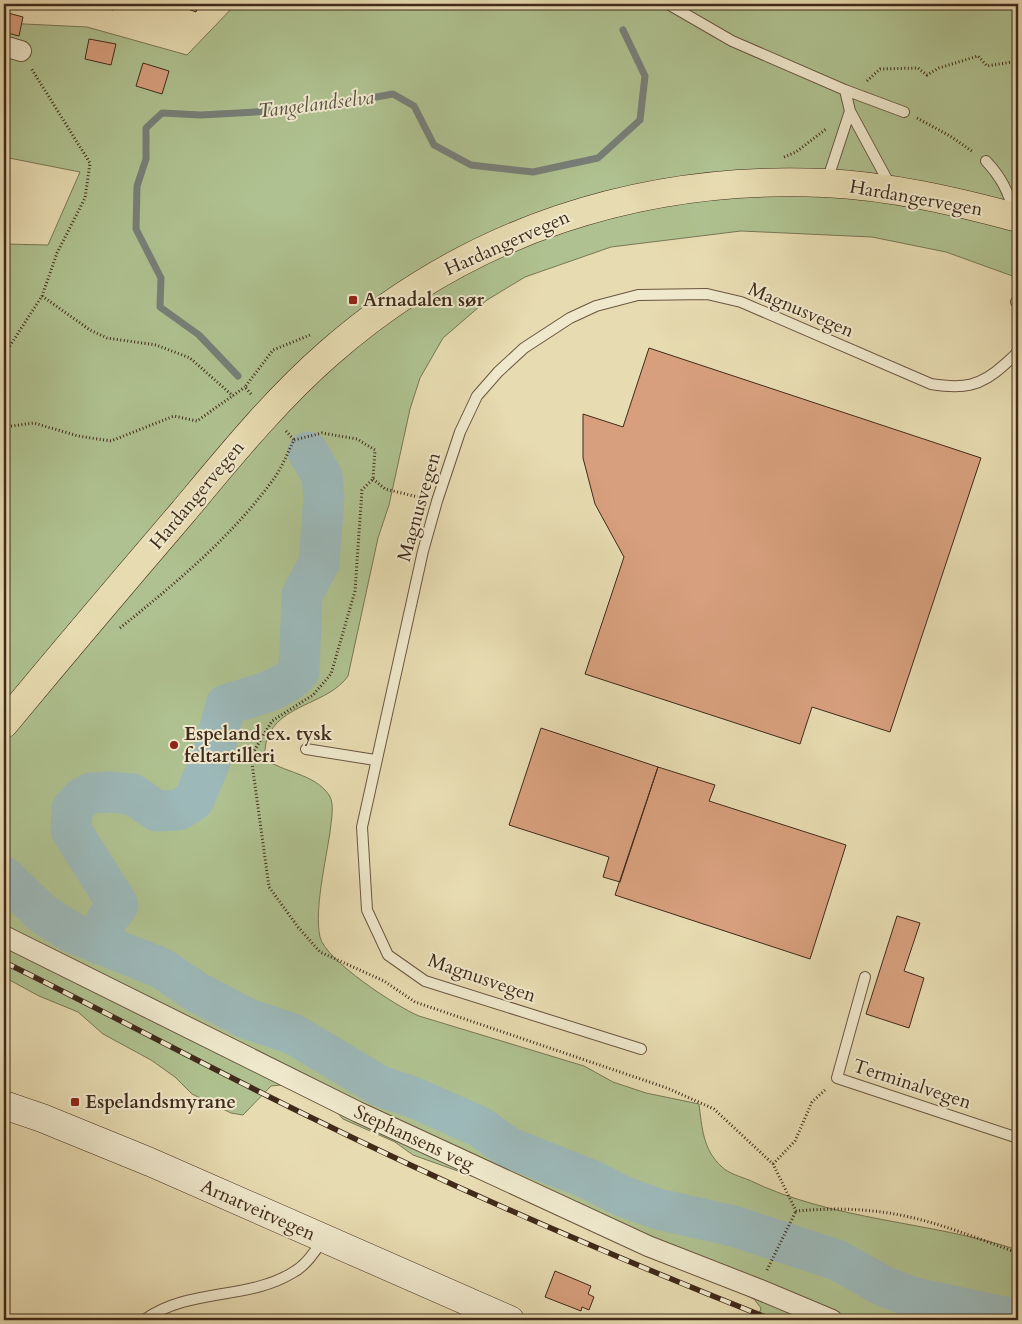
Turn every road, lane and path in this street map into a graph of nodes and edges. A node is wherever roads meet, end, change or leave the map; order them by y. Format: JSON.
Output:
{"nodes":[{"id":1,"x":668,"y":4,"type":"edge"},
{"id":2,"x":12,"y":49,"type":"edge"},
{"id":3,"x":1018,"y":61,"type":"edge"},
{"id":4,"x":845,"y":90,"type":"junction"},
{"id":5,"x":850,"y":111,"type":"junction"},
{"id":6,"x":904,"y":112,"type":"joint"},
{"id":7,"x":986,"y":161,"type":"joint"},
{"id":8,"x":826,"y":183,"type":"junction"},
{"id":9,"x":893,"y":191,"type":"junction"},
{"id":10,"x":1016,"y":218,"type":"edge"},
{"id":11,"x":42,"y":296,"type":"junction"},
{"id":12,"x":311,"y":334,"type":"dead end"},
{"id":13,"x":4,"y":344,"type":"edge"},
{"id":14,"x":8,"y":347,"type":"junction"},
{"id":15,"x":1018,"y":350,"type":"edge"},
{"id":16,"x":4,"y":355,"type":"edge"},
{"id":17,"x":245,"y":387,"type":"junction"},
{"id":18,"x":233,"y":396,"type":"junction"},
{"id":19,"x":255,"y":398,"type":"dead end"},
{"id":20,"x":4,"y":427,"type":"edge"},
{"id":21,"x":373,"y":479,"type":"junction"},
{"id":22,"x":436,"y":501,"type":"junction"},
{"id":23,"x":116,"y":632,"type":"dead end"},
{"id":24,"x":4,"y":724,"type":"edge"},
{"id":25,"x":306,"y":749,"type":"dead end"},
{"id":26,"x":375,"y":760,"type":"junction"},
{"id":27,"x":4,"y":936,"type":"edge"},
{"id":28,"x":866,"y":977,"type":"dead end"},
{"id":29,"x":642,"y":1049,"type":"dead end"},
{"id":30,"x":837,"y":1078,"type":"junction"},
{"id":31,"x":4,"y":1105,"type":"edge"},
{"id":32,"x":1018,"y":1138,"type":"edge"},
{"id":33,"x":773,"y":1164,"type":"junction"},
{"id":34,"x":796,"y":1211,"type":"junction"},
{"id":35,"x":323,"y":1240,"type":"junction"},
{"id":36,"x":1018,"y":1252,"type":"edge"},
{"id":37,"x":774,"y":1257,"type":"dead end"},
{"id":38,"x":144,"y":1320,"type":"edge"},
{"id":39,"x":510,"y":1320,"type":"edge"},
{"id":40,"x":832,"y":1320,"type":"edge"}],
"edges":[{"from":1,"to":4,"type":"lane"},
{"from":2,"to":11,"type":"path"},
{"from":3,"to":4,"type":"path"},
{"from":4,"to":5,"type":"lane"},
{"from":4,"to":6,"type":"lane"},
{"from":5,"to":8,"type":"lane"},
{"from":5,"to":9,"type":"lane"},
{"from":6,"to":7,"type":"path"},
{"from":7,"to":10,"type":"lane"},
{"from":8,"to":9,"type":"main road","name":"Hardangervegen"},
{"from":8,"to":24,"type":"main road","name":"Hardangervegen"},
{"from":9,"to":10,"type":"main road","name":"Hardangervegen"},
{"from":11,"to":14,"type":"path"},
{"from":11,"to":18,"type":"path"},
{"from":12,"to":17,"type":"path"},
{"from":13,"to":14,"type":"path"},
{"from":14,"to":16,"type":"path"},
{"from":15,"to":22,"type":"lane","name":"Magnusvegen"},
{"from":17,"to":18,"type":"path"},
{"from":17,"to":19,"type":"path"},
{"from":18,"to":20,"type":"path"},
{"from":21,"to":22,"type":"path"},
{"from":21,"to":23,"type":"path"},
{"from":21,"to":33,"type":"path"},
{"from":22,"to":26,"type":"lane","name":"Magnusvegen"},
{"from":25,"to":26,"type":"lane"},
{"from":26,"to":29,"type":"lane","name":"Magnusvegen"},
{"from":27,"to":40,"type":"street","name":"Stephansens veg"},
{"from":28,"to":30,"type":"lane","name":"Terminalvegen"},
{"from":30,"to":32,"type":"lane","name":"Terminalvegen"},
{"from":30,"to":33,"type":"path"},
{"from":31,"to":35,"type":"main road","name":"Arnatveitvegen"},
{"from":33,"to":34,"type":"path"},
{"from":34,"to":36,"type":"path"},
{"from":34,"to":37,"type":"path"},
{"from":35,"to":38,"type":"lane"},
{"from":35,"to":39,"type":"main road","name":"Arnatveitvegen"}]}
